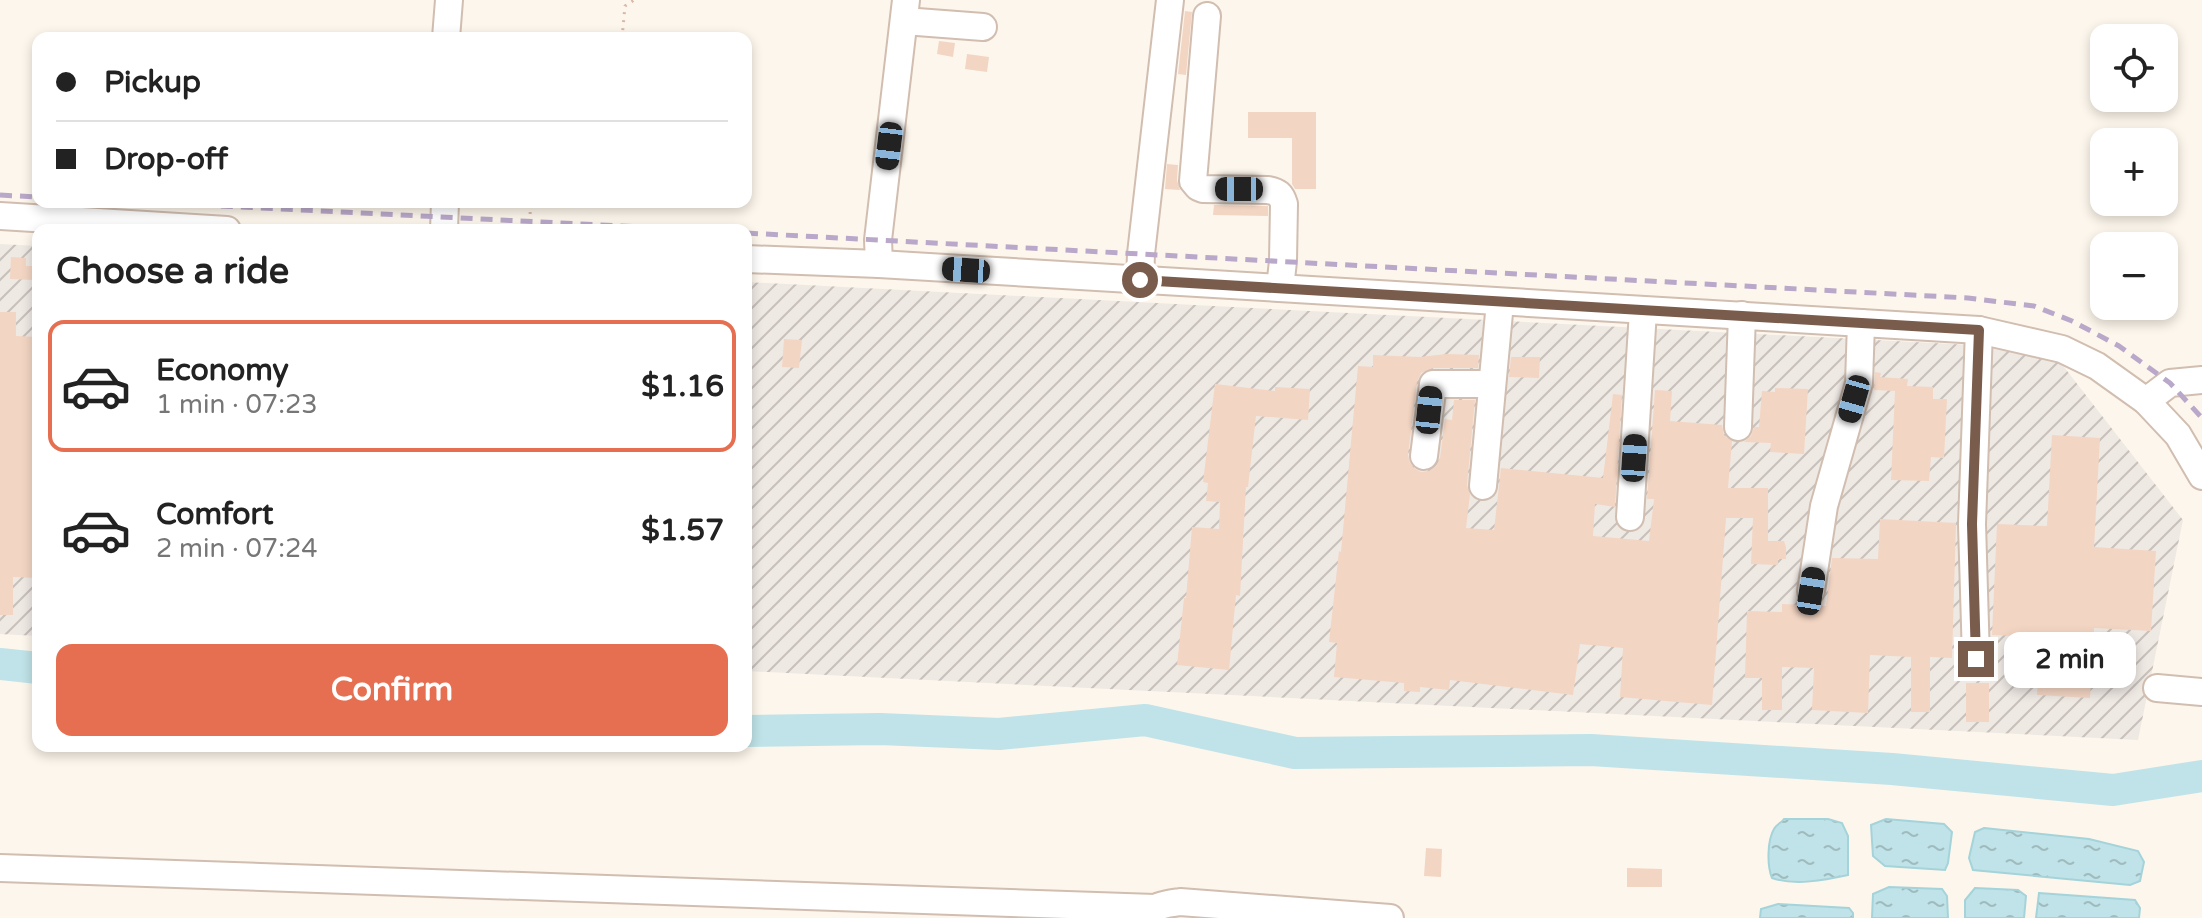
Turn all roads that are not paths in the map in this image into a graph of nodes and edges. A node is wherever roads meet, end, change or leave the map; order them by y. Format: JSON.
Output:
{"nodes":[{"id":1,"x":449,"y":0,"type":"edge"},
{"id":2,"x":1170,"y":0,"type":"edge"},
{"id":3,"x":905,"y":10,"type":"edge"},
{"id":4,"x":1207,"y":16,"type":"dead end"},
{"id":5,"x":983,"y":27,"type":"dead end"},
{"id":6,"x":446,"y":32,"type":"edge"},
{"id":7,"x":0,"y":216,"type":"edge"},
{"id":8,"x":100,"y":224,"type":"edge"},
{"id":9,"x":752,"y":259,"type":"edge"},
{"id":10,"x":879,"y":264,"type":"junction"},
{"id":11,"x":1140,"y":280,"type":"junction"},
{"id":12,"x":1280,"y":288,"type":"junction"},
{"id":13,"x":1500,"y":302,"type":"junction"},
{"id":14,"x":1643,"y":311,"type":"junction"},
{"id":15,"x":1742,"y":315,"type":"junction"},
{"id":16,"x":1861,"y":323,"type":"junction"},
{"id":17,"x":1979,"y":330,"type":"junction"},
{"id":18,"x":2202,"y":380,"type":"edge"},
{"id":19,"x":1492,"y":384,"type":"junction"},
{"id":20,"x":2146,"y":401,"type":"junction"},
{"id":21,"x":1738,"y":427,"type":"dead end"},
{"id":22,"x":1424,"y":456,"type":"dead end"},
{"id":23,"x":2202,"y":476,"type":"edge"},
{"id":24,"x":1483,"y":486,"type":"dead end"},
{"id":25,"x":1630,"y":517,"type":"dead end"},
{"id":26,"x":1811,"y":591,"type":"dead end"},
{"id":27,"x":1976,"y":659,"type":"dead end"},
{"id":28,"x":2157,"y":688,"type":"dead end"},
{"id":29,"x":2202,"y":692,"type":"edge"},
{"id":30,"x":0,"y":868,"type":"edge"},
{"id":31,"x":1150,"y":913,"type":"edge"},
{"id":32,"x":1381,"y":918,"type":"edge"},
{"id":33,"x":1390,"y":918,"type":"edge"}],
"edges":[{"from":1,"to":6,"type":"street"},
{"from":2,"to":11,"type":"street"},
{"from":3,"to":5,"type":"street"},
{"from":3,"to":10,"type":"street"},
{"from":4,"to":12,"type":"street"},
{"from":7,"to":8,"type":"street"},
{"from":9,"to":10,"type":"street"},
{"from":10,"to":11,"type":"street"},
{"from":11,"to":12,"type":"street"},
{"from":12,"to":13,"type":"street"},
{"from":13,"to":14,"type":"street"},
{"from":13,"to":19,"type":"street"},
{"from":14,"to":15,"type":"street"},
{"from":14,"to":25,"type":"street"},
{"from":15,"to":16,"type":"street"},
{"from":15,"to":21,"type":"street"},
{"from":16,"to":17,"type":"street"},
{"from":16,"to":26,"type":"street"},
{"from":17,"to":20,"type":"street"},
{"from":17,"to":27,"type":"street"},
{"from":18,"to":20,"type":"street"},
{"from":19,"to":22,"type":"street"},
{"from":19,"to":24,"type":"street"},
{"from":20,"to":23,"type":"street"},
{"from":28,"to":29,"type":"street"},
{"from":30,"to":31,"type":"street"},
{"from":31,"to":32,"type":"street"},
{"from":32,"to":33,"type":"street"}]}
